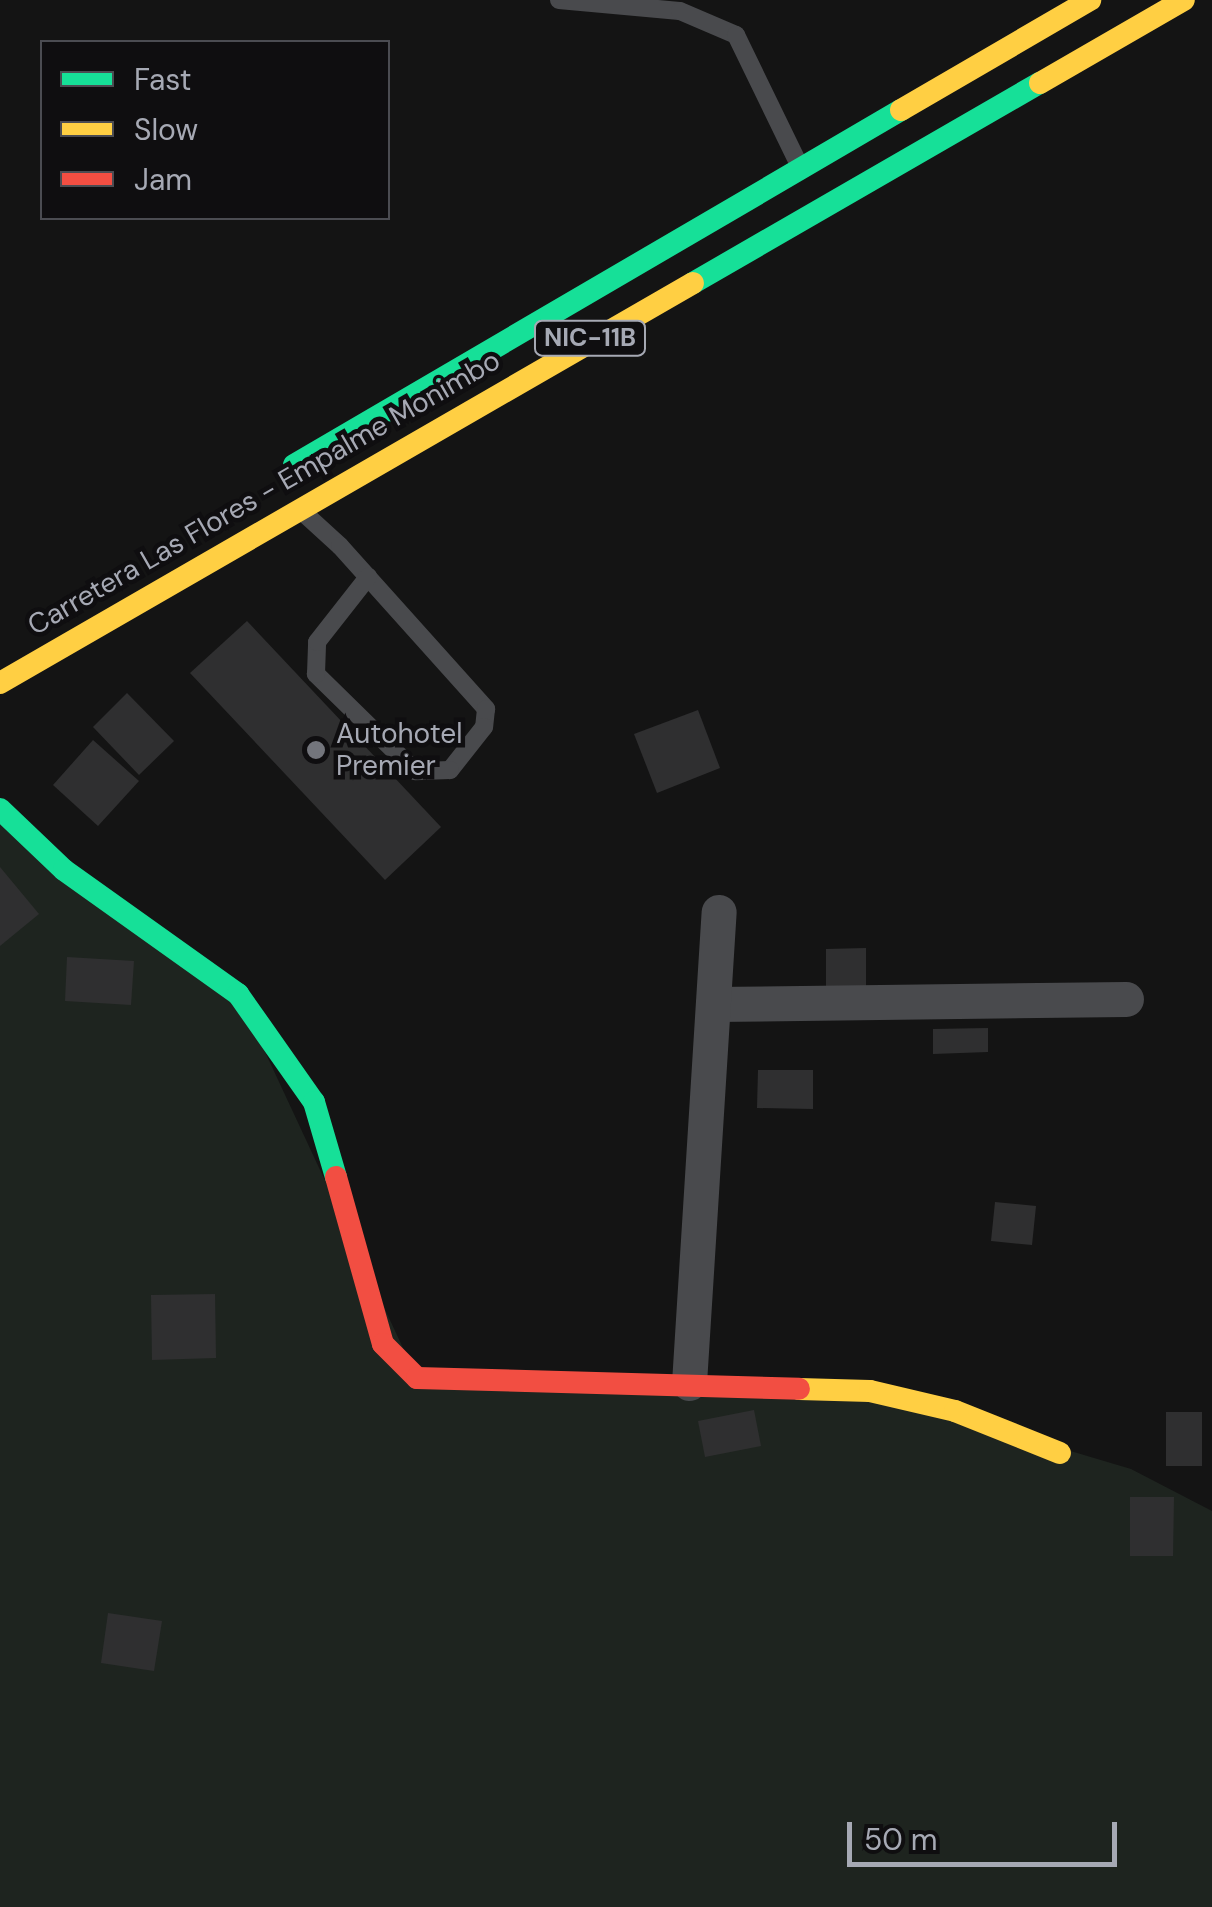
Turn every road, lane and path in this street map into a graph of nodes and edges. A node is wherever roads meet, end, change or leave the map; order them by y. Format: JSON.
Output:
{"nodes":[{"id":1,"x":559,"y":0,"type":"edge"},
{"id":2,"x":1090,"y":0,"type":"edge"},
{"id":3,"x":1184,"y":0,"type":"edge"},
{"id":4,"x":799,"y":165,"type":"junction"},
{"id":5,"x":276,"y":476,"type":"dead end"},
{"id":6,"x":297,"y":506,"type":"junction"},
{"id":7,"x":368,"y":577,"type":"junction"},
{"id":8,"x":0,"y":683,"type":"edge"},
{"id":9,"x":0,"y":809,"type":"edge"},
{"id":10,"x":719,"y":912,"type":"dead end"},
{"id":11,"x":1126,"y":999,"type":"dead end"},
{"id":12,"x":713,"y":1004,"type":"junction"},
{"id":13,"x":689,"y":1383,"type":"junction"},
{"id":14,"x":1060,"y":1453,"type":"dead end"}],
"edges":[{"from":1,"to":4,"type":"lane"},
{"from":2,"to":4,"type":"main road","name":"Carretera Las Flores - Empalme Monimbo","number":"NIC-11B"},
{"from":3,"to":6,"type":"main road","name":"Carretera Las Flores - Empalme Monimbo","number":"NIC-11B"},
{"from":4,"to":5,"type":"main road","name":"Carretera Las Flores - Empalme Monimbo","number":"NIC-11B"},
{"from":6,"to":7,"type":"lane"},
{"from":6,"to":8,"type":"main road","name":"Carretera Las Flores - Empalme Monimbo","number":"NIC-11B"},
{"from":7,"to":7,"type":"lane"},
{"from":9,"to":13,"type":"main road"},
{"from":10,"to":12,"type":"street"},
{"from":11,"to":12,"type":"street"},
{"from":12,"to":13,"type":"street"},
{"from":13,"to":14,"type":"main road"}]}
